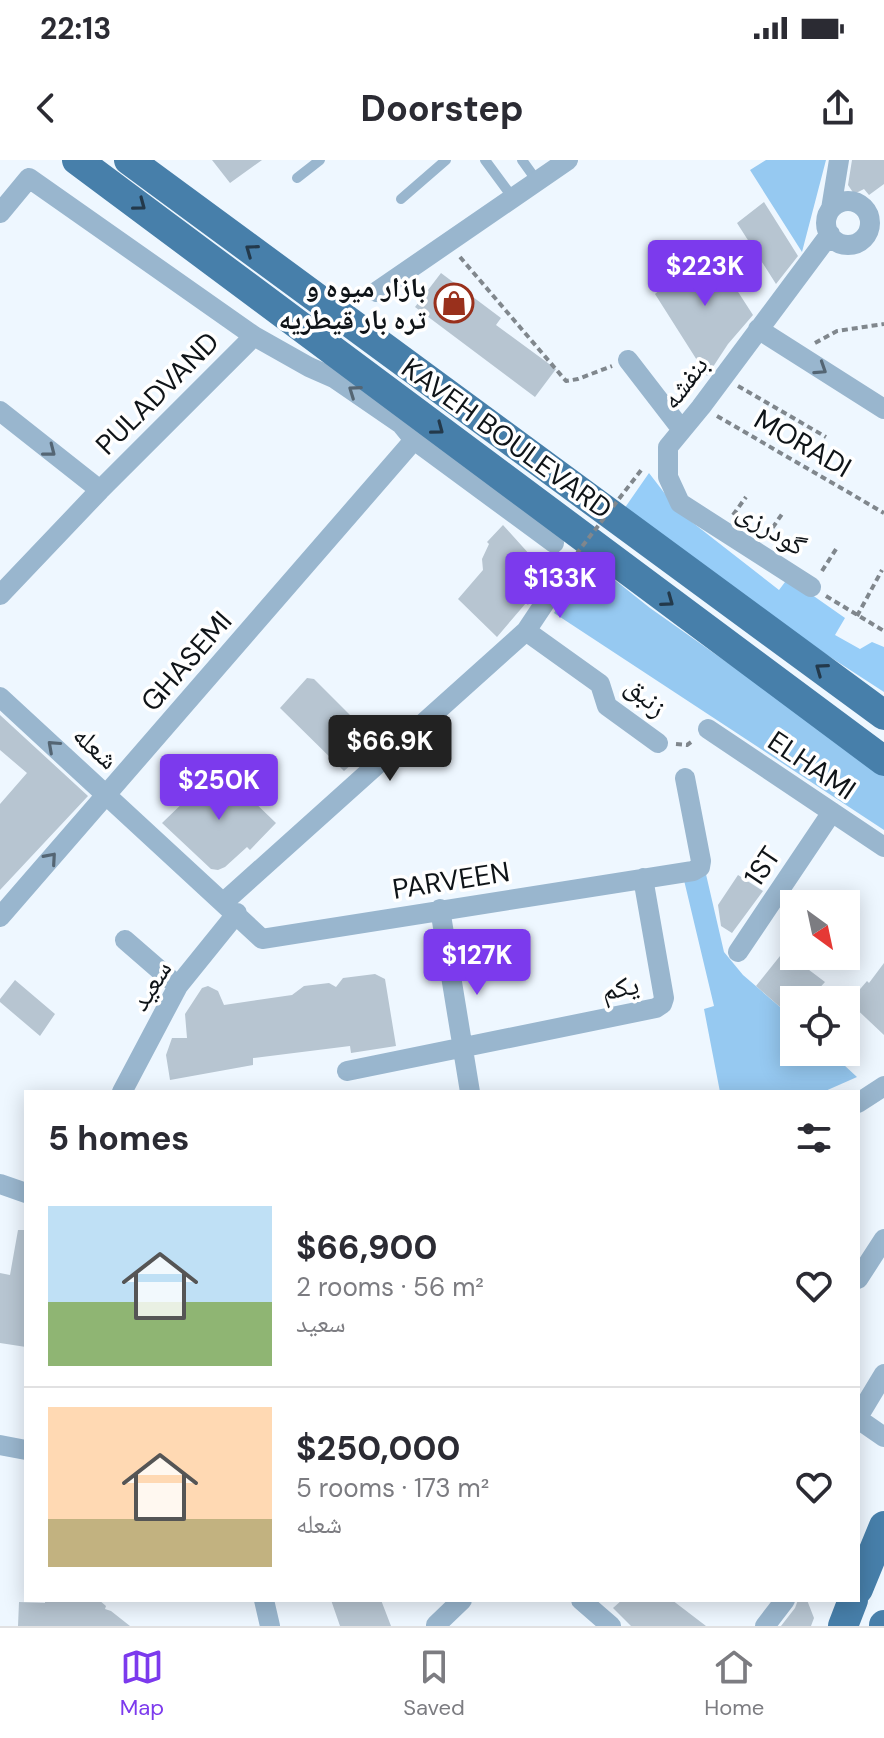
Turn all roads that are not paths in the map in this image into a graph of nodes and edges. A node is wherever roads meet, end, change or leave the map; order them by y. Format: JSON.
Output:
{"nodes":[{"id":1,"x":77,"y":160,"type":"edge"},
{"id":2,"x":129,"y":160,"type":"edge"},
{"id":3,"x":320,"y":160,"type":"edge"},
{"id":4,"x":446,"y":160,"type":"edge"},
{"id":5,"x":485,"y":160,"type":"edge"},
{"id":6,"x":522,"y":160,"type":"edge"},
{"id":7,"x":568,"y":160,"type":"edge"},
{"id":8,"x":839,"y":160,"type":"edge"},
{"id":9,"x":297,"y":178,"type":"dead end"},
{"id":10,"x":537,"y":181,"type":"junction"},
{"id":11,"x":513,"y":198,"type":"junction"},
{"id":12,"x":401,"y":199,"type":"dead end"},
{"id":13,"x":831,"y":209,"type":"junction"},
{"id":14,"x":0,"y":213,"type":"edge"},
{"id":15,"x":876,"y":226,"type":"edge"},
{"id":16,"x":830,"y":234,"type":"junction"},
{"id":17,"x":376,"y":292,"type":"dead end"},
{"id":18,"x":758,"y":329,"type":"junction"},
{"id":19,"x":254,"y":336,"type":"junction"},
{"id":20,"x":628,"y":360,"type":"road end"},
{"id":21,"x":884,"y":409,"type":"edge"},
{"id":22,"x":0,"y":411,"type":"edge"},
{"id":23,"x":682,"y":430,"type":"junction"},
{"id":24,"x":414,"y":440,"type":"junction"},
{"id":25,"x":668,"y":447,"type":"joint"},
{"id":26,"x":100,"y":490,"type":"junction"},
{"id":27,"x":554,"y":543,"type":"dead end"},
{"id":28,"x":560,"y":578,"type":"road end"},
{"id":29,"x":811,"y":587,"type":"road end"},
{"id":30,"x":0,"y":595,"type":"edge"},
{"id":31,"x":526,"y":631,"type":"junction"},
{"id":32,"x":0,"y":697,"type":"edge"},
{"id":33,"x":884,"y":715,"type":"edge"},
{"id":34,"x":708,"y":729,"type":"road end"},
{"id":35,"x":658,"y":743,"type":"road end"},
{"id":36,"x":884,"y":761,"type":"edge"},
{"id":37,"x":685,"y":778,"type":"dead end"},
{"id":38,"x":106,"y":795,"type":"junction"},
{"id":39,"x":832,"y":812,"type":"junction"},
{"id":40,"x":884,"y":847,"type":"edge"},
{"id":41,"x":643,"y":878,"type":"junction"},
{"id":42,"x":230,"y":908,"type":"junction"},
{"id":43,"x":440,"y":909,"type":"junction"},
{"id":44,"x":0,"y":917,"type":"edge"},
{"id":45,"x":125,"y":940,"type":"dead end"},
{"id":46,"x":738,"y":952,"type":"dead end"},
{"id":47,"x":178,"y":986,"type":"junction"},
{"id":48,"x":463,"y":1048,"type":"junction"},
{"id":49,"x":347,"y":1071,"type":"dead end"},
{"id":50,"x":884,"y":1086,"type":"edge"},
{"id":51,"x":123,"y":1090,"type":"edge"},
{"id":52,"x":470,"y":1090,"type":"edge"},
{"id":53,"x":861,"y":1102,"type":"edge"},
{"id":54,"x":884,"y":1111,"type":"edge"},
{"id":55,"x":0,"y":1184,"type":"edge"},
{"id":56,"x":24,"y":1192,"type":"edge"},
{"id":57,"x":884,"y":1239,"type":"edge"},
{"id":58,"x":860,"y":1276,"type":"edge"},
{"id":59,"x":884,"y":1374,"type":"edge"},
{"id":60,"x":860,"y":1415,"type":"edge"},
{"id":61,"x":860,"y":1419,"type":"edge"},
{"id":62,"x":884,"y":1437,"type":"edge"},
{"id":63,"x":0,"y":1445,"type":"edge"},
{"id":64,"x":24,"y":1450,"type":"edge"},
{"id":65,"x":884,"y":1526,"type":"edge"},
{"id":66,"x":860,"y":1584,"type":"edge"},
{"id":67,"x":264,"y":1602,"type":"edge"},
{"id":68,"x":460,"y":1602,"type":"edge"},
{"id":69,"x":783,"y":1602,"type":"edge"},
{"id":70,"x":852,"y":1602,"type":"edge"},
{"id":71,"x":436,"y":1625,"type":"edge"},
{"id":72,"x":270,"y":1626,"type":"edge"},
{"id":73,"x":765,"y":1626,"type":"edge"},
{"id":74,"x":843,"y":1626,"type":"edge"}],
"edges":[{"from":1,"to":36,"type":"main road","name":"KAVEH BOULEVARD","one_way":true},
{"from":33,"to":2,"type":"main road","name":"KAVEH BOULEVARD","one_way":true},
{"from":3,"to":9,"type":"lane"},
{"from":4,"to":12,"type":"lane"},
{"from":5,"to":11,"type":"lane"},
{"from":6,"to":10,"type":"lane"},
{"from":7,"to":10,"type":"street"},
{"from":8,"to":13,"type":"street"},
{"from":10,"to":11,"type":"street"},
{"from":11,"to":17,"type":"street"},
{"from":13,"to":15,"type":"street"},
{"from":13,"to":16,"type":"street"},
{"from":14,"to":19,"type":"street"},
{"from":15,"to":16,"type":"street"},
{"from":16,"to":18,"type":"street","name":"بنفشه"},
{"from":18,"to":21,"type":"street","one_way":true},
{"from":18,"to":23,"type":"street","name":"بنفشه"},
{"from":24,"to":19,"type":"street","name":"PULADVAND","one_way":true},
{"from":19,"to":26,"type":"street","name":"PULADVAND"},
{"from":20,"to":23,"type":"street"},
{"from":22,"to":26,"type":"street","one_way":true},
{"from":23,"to":25,"type":"street","name":"بنفشه"},
{"from":24,"to":27,"type":"street","name":"PULADVAND"},
{"from":24,"to":38,"type":"street","name":"GHASEMI"},
{"from":25,"to":29,"type":"street","name":"گودرزی"},
{"from":26,"to":30,"type":"street","name":"PULADVAND"},
{"from":28,"to":31,"type":"street","name":"سعید"},
{"from":31,"to":35,"type":"street","name":"زنبق"},
{"from":31,"to":42,"type":"street","name":"سعید"},
{"from":38,"to":32,"type":"street","name":"شعله","one_way":true},
{"from":34,"to":39,"type":"street","name":"ELHAMI"},
{"from":37,"to":41,"type":"street","name":"PARVEEN"},
{"from":38,"to":42,"type":"street","name":"شعله"},
{"from":44,"to":38,"type":"street","name":"GHASEMI","one_way":true},
{"from":39,"to":40,"type":"street","name":"ELHAMI"},
{"from":39,"to":46,"type":"street","name":"1ST"},
{"from":41,"to":43,"type":"street","name":"PARVEEN"},
{"from":41,"to":48,"type":"street","name":"یکم"},
{"from":42,"to":43,"type":"street","name":"PARVEEN"},
{"from":42,"to":47,"type":"street","name":"سعید"},
{"from":43,"to":48,"type":"street"},
{"from":45,"to":47,"type":"street"},
{"from":47,"to":51,"type":"street","name":"سعید"},
{"from":48,"to":49,"type":"street"},
{"from":48,"to":52,"type":"street"},
{"from":50,"to":53,"type":"street"},
{"from":53,"to":54,"type":"street"},
{"from":55,"to":56,"type":"street"},
{"from":57,"to":58,"type":"street"},
{"from":59,"to":60,"type":"street"},
{"from":61,"to":62,"type":"street"},
{"from":63,"to":64,"type":"street"},
{"from":65,"to":66,"type":"main road"},
{"from":67,"to":72,"type":"street"},
{"from":68,"to":71,"type":"street"},
{"from":69,"to":73,"type":"street"},
{"from":70,"to":74,"type":"main road"}]}
